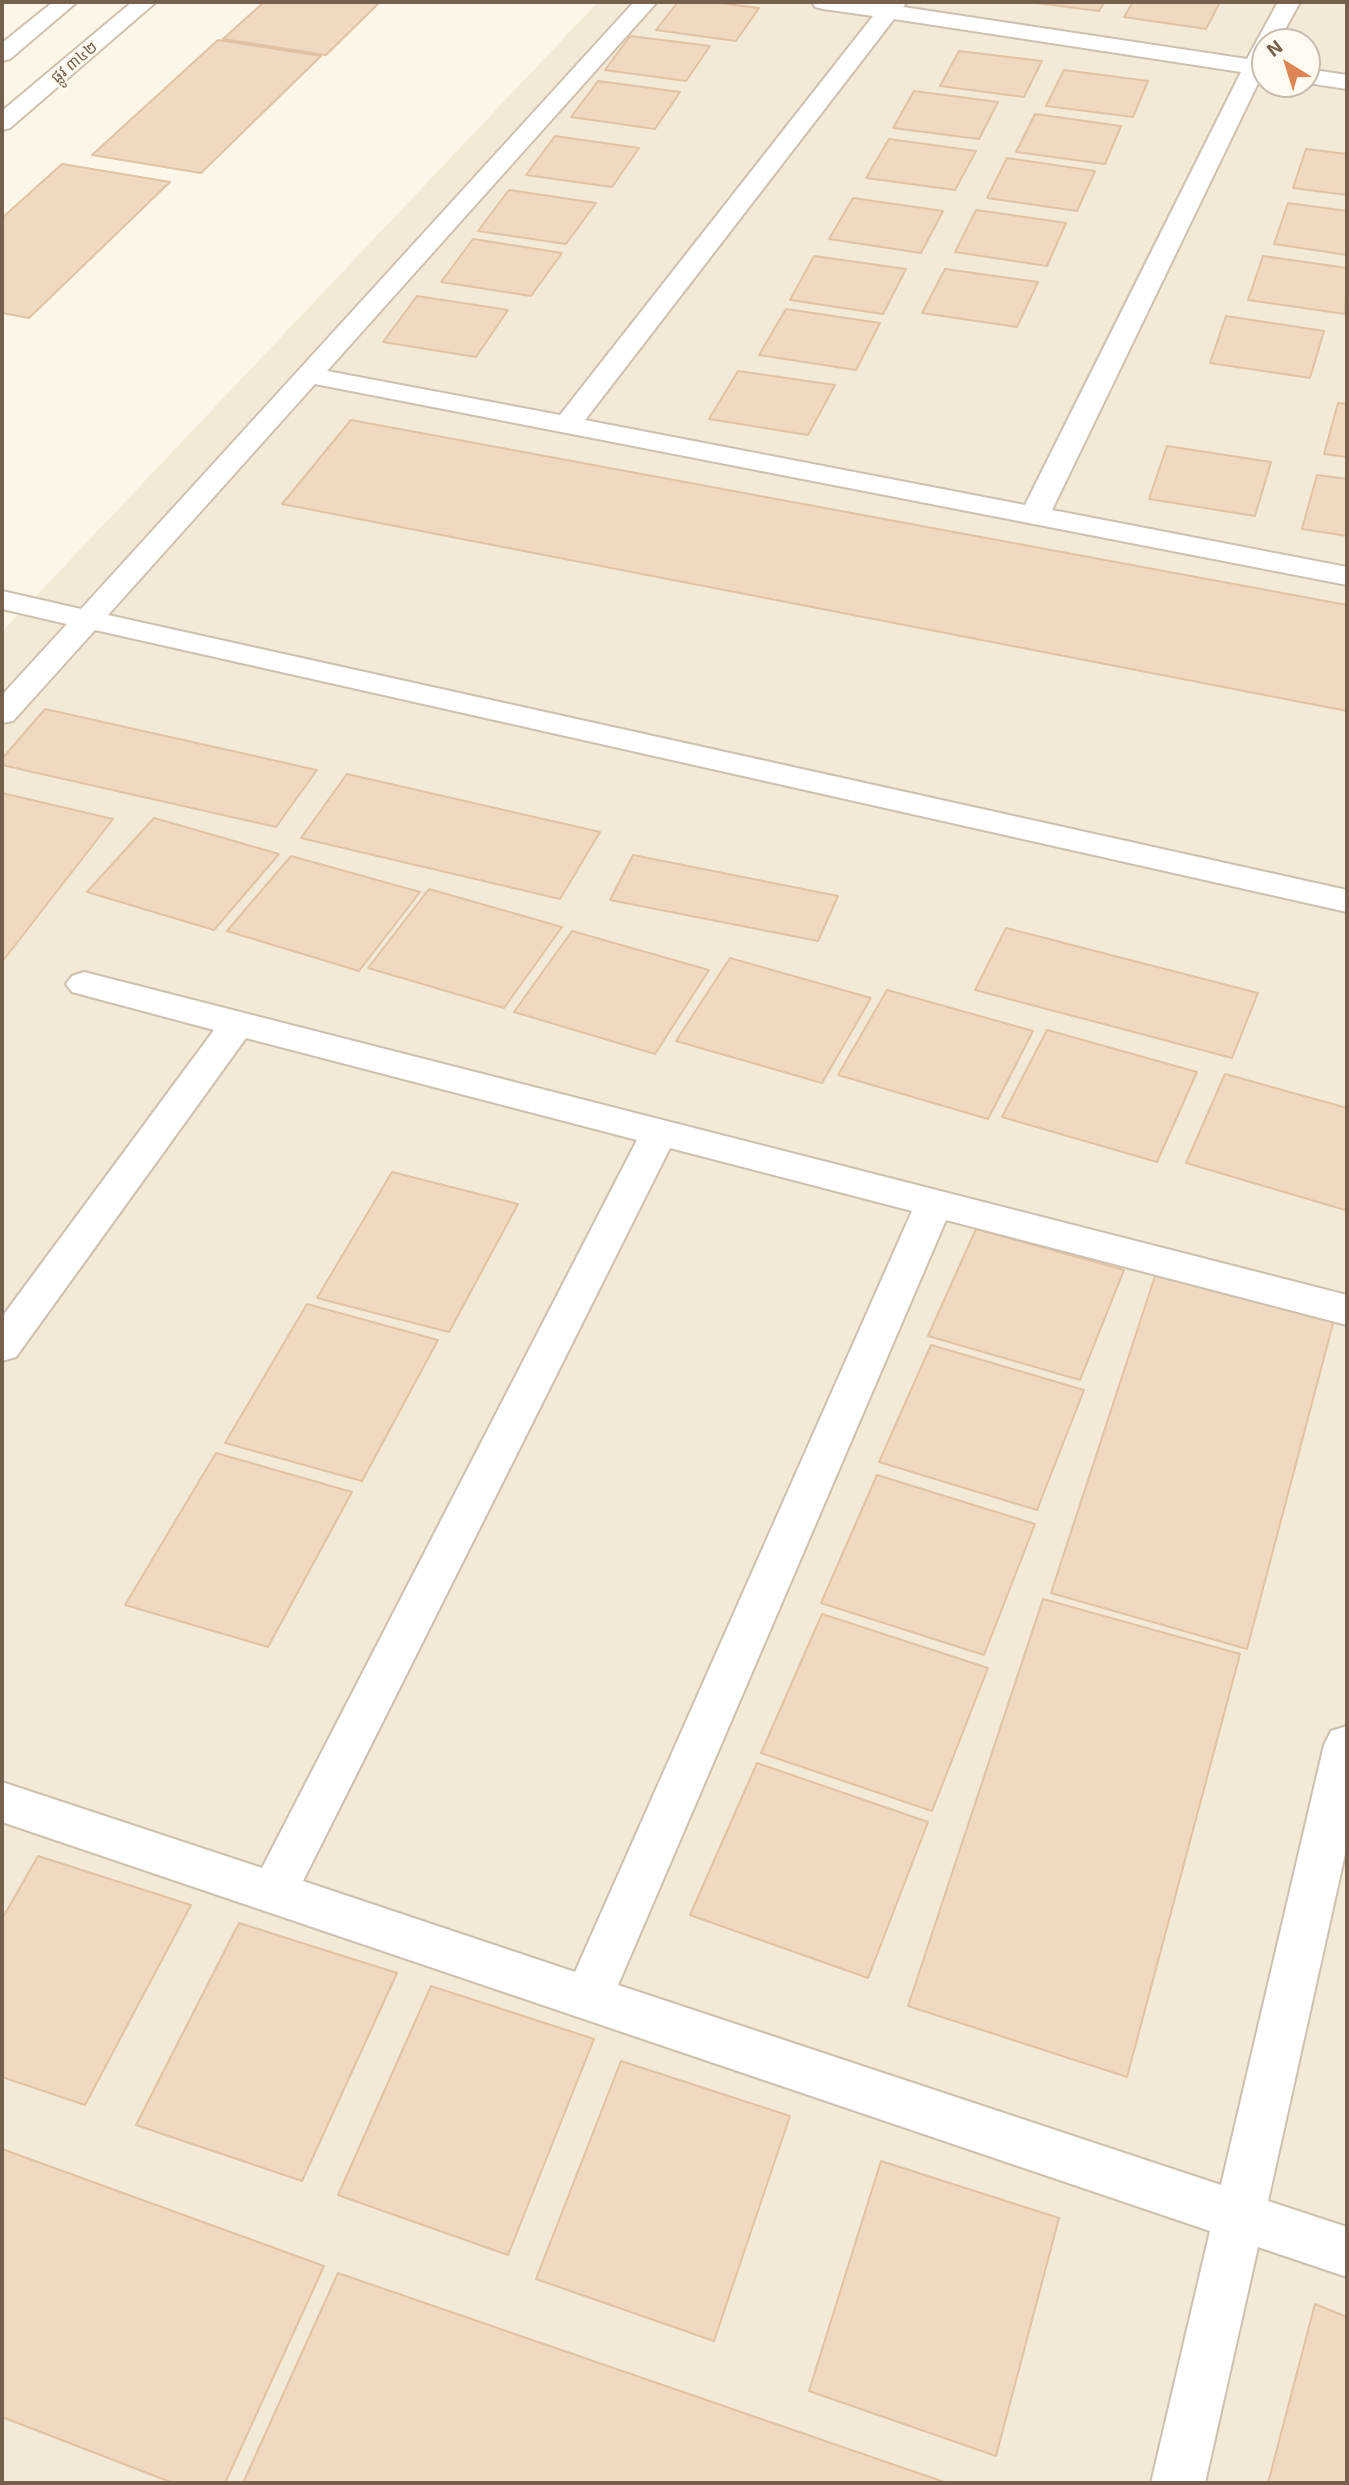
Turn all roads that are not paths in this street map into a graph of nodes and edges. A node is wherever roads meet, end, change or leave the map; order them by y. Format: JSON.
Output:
{"nodes":[{"id":1,"x":66,"y":2,"type":"edge"},
{"id":2,"x":145,"y":2,"type":"edge"},
{"id":3,"x":646,"y":2,"type":"edge"},
{"id":4,"x":823,"y":2,"type":"edge"},
{"id":5,"x":1289,"y":2,"type":"edge"},
{"id":6,"x":892,"y":7,"type":"edge"},
{"id":7,"x":1276,"y":28,"type":"edge"},
{"id":8,"x":2,"y":54,"type":"edge"},
{"id":9,"x":1251,"y":54,"type":"edge"},
{"id":10,"x":1321,"y":78,"type":"edge"},
{"id":11,"x":1251,"y":80,"type":"edge"},
{"id":12,"x":1347,"y":82,"type":"edge"},
{"id":13,"x":2,"y":123,"type":"edge"},
{"id":14,"x":308,"y":375,"type":"junction"},
{"id":15,"x":567,"y":425,"type":"junction"},
{"id":16,"x":1035,"y":515,"type":"junction"},
{"id":17,"x":1347,"y":576,"type":"edge"},
{"id":18,"x":2,"y":600,"type":"edge"},
{"id":19,"x":87,"y":619,"type":"junction"},
{"id":20,"x":2,"y":714,"type":"edge"},
{"id":21,"x":1347,"y":901,"type":"edge"},
{"id":22,"x":84,"y":984,"type":"dead end"},
{"id":23,"x":237,"y":1024,"type":"junction"},
{"id":24,"x":659,"y":1133,"type":"junction"},
{"id":25,"x":934,"y":1204,"type":"junction"},
{"id":26,"x":1347,"y":1310,"type":"edge"},
{"id":27,"x":2,"y":1346,"type":"edge"},
{"id":28,"x":1347,"y":1745,"type":"edge"},
{"id":29,"x":2,"y":1802,"type":"edge"},
{"id":30,"x":273,"y":1893,"type":"junction"},
{"id":31,"x":588,"y":1998,"type":"junction"},
{"id":32,"x":1239,"y":2216,"type":"junction"},
{"id":33,"x":1347,"y":2252,"type":"edge"},
{"id":34,"x":1178,"y":2483,"type":"edge"}],
"edges":[{"from":1,"to":8,"type":"street"},
{"from":2,"to":13,"type":"street","name":"ផ្លូវ ៣៤២"},
{"from":3,"to":14,"type":"street"},
{"from":4,"to":6,"type":"street"},
{"from":5,"to":7,"type":"street"},
{"from":6,"to":9,"type":"street"},
{"from":6,"to":15,"type":"street"},
{"from":10,"to":12,"type":"street"},
{"from":11,"to":16,"type":"street"},
{"from":14,"to":15,"type":"street"},
{"from":14,"to":19,"type":"street"},
{"from":15,"to":16,"type":"street"},
{"from":16,"to":17,"type":"street"},
{"from":18,"to":19,"type":"street"},
{"from":19,"to":20,"type":"street"},
{"from":19,"to":21,"type":"street"},
{"from":22,"to":23,"type":"street"},
{"from":23,"to":24,"type":"street"},
{"from":23,"to":27,"type":"street"},
{"from":24,"to":25,"type":"street"},
{"from":24,"to":30,"type":"street"},
{"from":25,"to":26,"type":"street"},
{"from":25,"to":31,"type":"street"},
{"from":28,"to":32,"type":"street"},
{"from":29,"to":30,"type":"street"},
{"from":30,"to":31,"type":"street"},
{"from":31,"to":32,"type":"street"},
{"from":32,"to":33,"type":"street"},
{"from":32,"to":34,"type":"street"}]}
